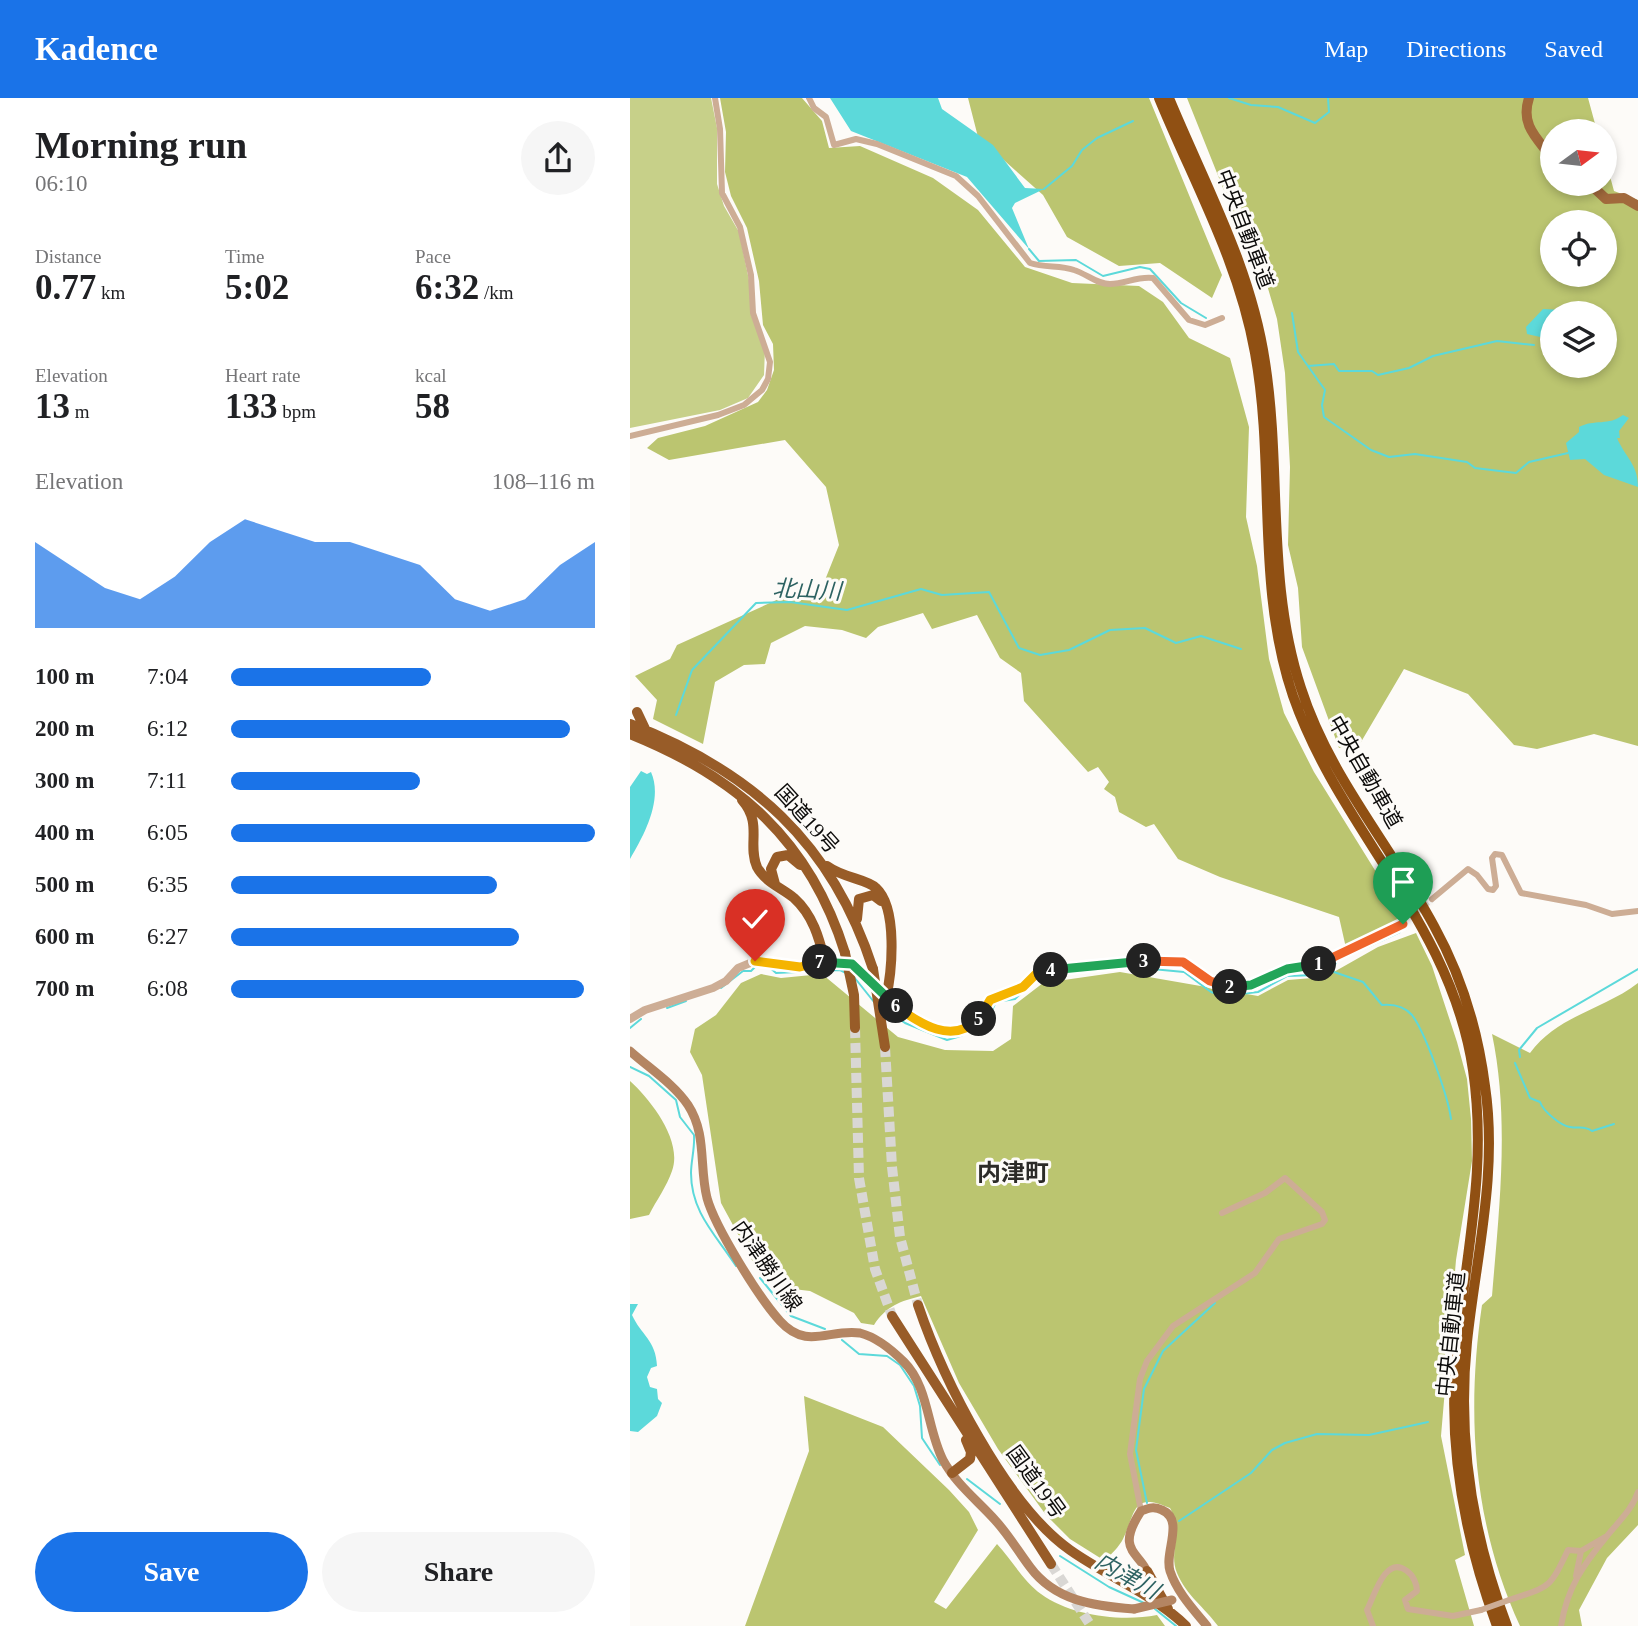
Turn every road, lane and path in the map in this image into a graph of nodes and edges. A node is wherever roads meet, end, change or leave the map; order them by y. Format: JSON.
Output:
{"nodes":[{"id":1,"x":715,"y":98,"type":"edge"},
{"id":2,"x":809,"y":98,"type":"edge"},
{"id":3,"x":1159,"y":98,"type":"edge"},
{"id":4,"x":1169,"y":98,"type":"edge"},
{"id":5,"x":1529,"y":98,"type":"edge"},
{"id":6,"x":1540,"y":142,"type":"edge"},
{"id":7,"x":1603,"y":196,"type":"edge"},
{"id":8,"x":1638,"y":206,"type":"edge"},
{"id":9,"x":1222,"y":318,"type":"dead end"},
{"id":10,"x":630,"y":436,"type":"edge"},
{"id":11,"x":637,"y":712,"type":"dead end"},
{"id":12,"x":630,"y":724,"type":"edge"},
{"id":13,"x":646,"y":730,"type":"junction"},
{"id":14,"x":630,"y":734,"type":"edge"},
{"id":15,"x":726,"y":782,"type":"junction"},
{"id":16,"x":824,"y":863,"type":"junction"},
{"id":17,"x":812,"y":877,"type":"junction"},
{"id":18,"x":775,"y":884,"type":"junction"},
{"id":19,"x":1432,"y":899,"type":"tunnel mouth"},
{"id":20,"x":885,"y":906,"type":"junction"},
{"id":21,"x":1638,"y":911,"type":"edge"},
{"id":22,"x":857,"y":924,"type":"junction"},
{"id":23,"x":1403,"y":924,"type":"tunnel mouth"},
{"id":24,"x":825,"y":961,"type":"junction"},
{"id":25,"x":886,"y":998,"type":"junction"},
{"id":26,"x":630,"y":1019,"type":"edge"},
{"id":27,"x":855,"y":1028,"type":"tunnel mouth"},
{"id":28,"x":885,"y":1047,"type":"tunnel mouth"},
{"id":29,"x":630,"y":1051,"type":"edge"},
{"id":30,"x":1222,"y":1213,"type":"dead end"},
{"id":31,"x":918,"y":1305,"type":"tunnel mouth"},
{"id":32,"x":892,"y":1316,"type":"tunnel mouth"},
{"id":33,"x":959,"y":1421,"type":"junction"},
{"id":34,"x":970,"y":1459,"type":"junction"},
{"id":35,"x":952,"y":1473,"type":"junction"},
{"id":36,"x":1003,"y":1490,"type":"junction"},
{"id":37,"x":1638,"y":1492,"type":"edge"},
{"id":38,"x":1141,"y":1511,"type":"junction"},
{"id":39,"x":1606,"y":1536,"type":"junction"},
{"id":40,"x":1581,"y":1551,"type":"junction"},
{"id":41,"x":1051,"y":1564,"type":"tunnel mouth"},
{"id":42,"x":1147,"y":1572,"type":"junction"},
{"id":43,"x":1576,"y":1578,"type":"junction"},
{"id":44,"x":1140,"y":1590,"type":"junction"},
{"id":45,"x":1182,"y":1595,"type":"junction"},
{"id":46,"x":1171,"y":1606,"type":"junction"},
{"id":47,"x":1186,"y":1626,"type":"edge"},
{"id":48,"x":1207,"y":1626,"type":"edge"},
{"id":49,"x":1373,"y":1626,"type":"edge"},
{"id":50,"x":1497,"y":1626,"type":"edge"},
{"id":51,"x":1507,"y":1626,"type":"edge"},
{"id":52,"x":1561,"y":1626,"type":"edge"}],
"edges":[{"from":1,"to":10,"type":"street"},
{"from":2,"to":9,"type":"street"},
{"from":3,"to":50,"type":"highway","name":"中央自動車道"},
{"from":4,"to":51,"type":"highway","name":"中央自動車道"},
{"from":5,"to":6,"type":"main road"},
{"from":7,"to":8,"type":"main road"},
{"from":11,"to":13,"type":"highway"},
{"from":12,"to":13,"type":"highway","name":"国道19号"},
{"from":13,"to":16,"type":"highway","name":"国道19号"},
{"from":14,"to":15,"type":"highway","name":"国道19号"},
{"from":15,"to":17,"type":"highway","name":"国道19号"},
{"from":15,"to":18,"type":"highway"},
{"from":16,"to":20,"type":"highway"},
{"from":16,"to":22,"type":"highway","name":"国道19号"},
{"from":17,"to":18,"type":"highway"},
{"from":17,"to":27,"type":"highway","name":"国道19号","bridge":true},
{"from":18,"to":24,"type":"highway"},
{"from":19,"to":21,"type":"street"},
{"from":20,"to":22,"type":"highway"},
{"from":20,"to":25,"type":"highway"},
{"from":22,"to":28,"type":"highway","name":"国道19号","bridge":true},
{"from":23,"to":25,"type":"street"},
{"from":24,"to":25,"type":"street"},
{"from":24,"to":26,"type":"street"},
{"from":29,"to":35,"type":"main road","name":"内津勝川線"},
{"from":30,"to":38,"type":"street"},
{"from":31,"to":44,"type":"highway","name":"国道19号"},
{"from":32,"to":33,"type":"highway","name":"国道19号"},
{"from":33,"to":34,"type":"highway"},
{"from":33,"to":36,"type":"highway","name":"国道19号"},
{"from":34,"to":35,"type":"highway"},
{"from":34,"to":36,"type":"highway"},
{"from":35,"to":46,"type":"main road","name":"内津勝川線","bridge":true},
{"from":36,"to":41,"type":"highway","name":"国道19号"},
{"from":37,"to":39,"type":"street"},
{"from":38,"to":42,"type":"main road"},
{"from":38,"to":45,"type":"main road"},
{"from":39,"to":40,"type":"street"},
{"from":39,"to":43,"type":"street"},
{"from":40,"to":43,"type":"street"},
{"from":40,"to":49,"type":"street","bridge":true},
{"from":42,"to":44,"type":"main road"},
{"from":42,"to":46,"type":"highway"},
{"from":43,"to":52,"type":"street"},
{"from":44,"to":46,"type":"highway","name":"国道19号"},
{"from":45,"to":46,"type":"main road","name":"内津勝川線"},
{"from":45,"to":48,"type":"main road"},
{"from":46,"to":47,"type":"highway","name":"国道19号"}]}
